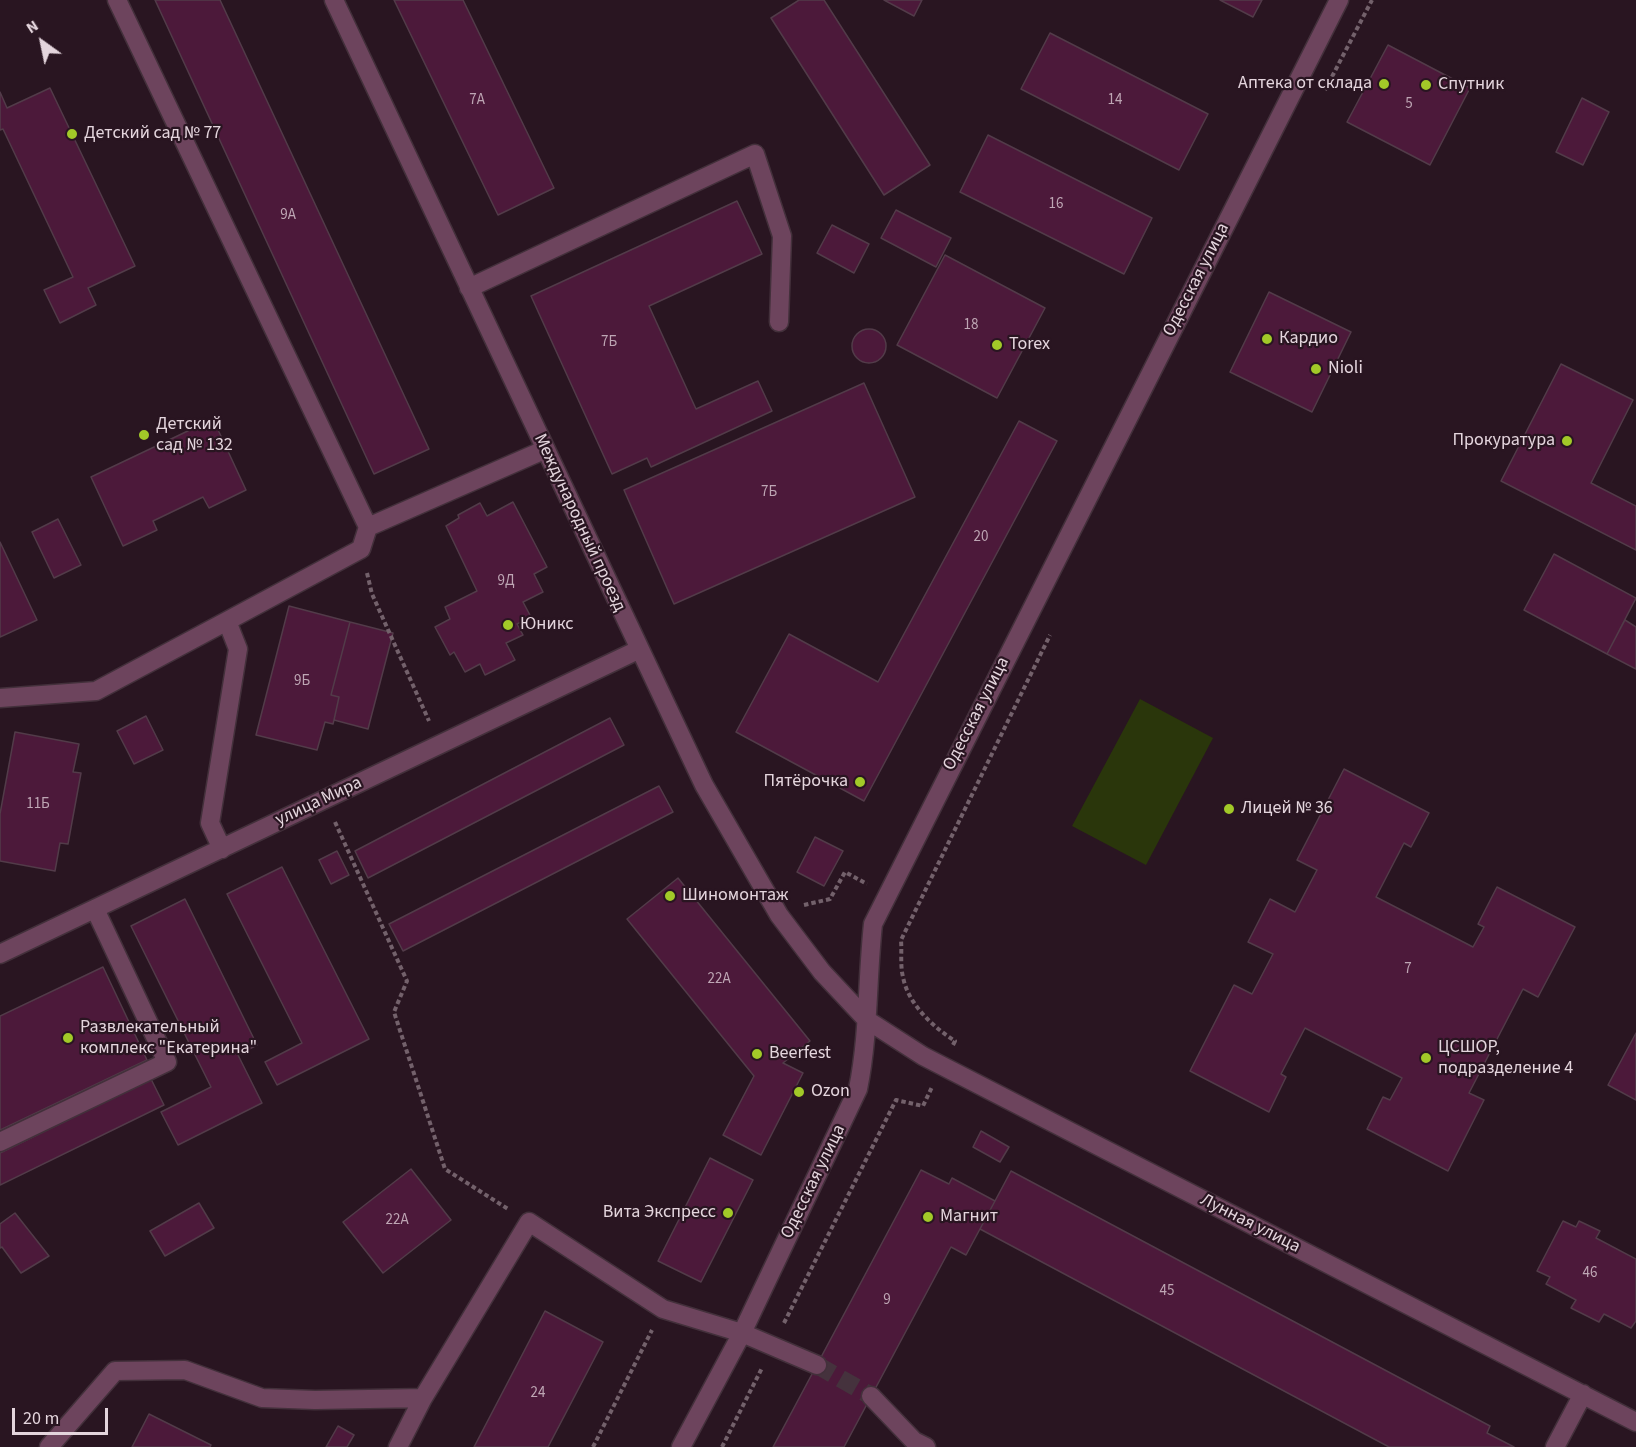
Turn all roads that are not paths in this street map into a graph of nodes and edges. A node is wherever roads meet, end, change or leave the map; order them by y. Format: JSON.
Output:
{"nodes":[{"id":1,"x":117,"y":0,"type":"edge"},
{"id":2,"x":334,"y":0,"type":"edge"},
{"id":3,"x":1340,"y":0,"type":"edge"},
{"id":4,"x":469,"y":288,"type":"junction"},
{"id":5,"x":779,"y":322,"type":"dead end"},
{"id":6,"x":544,"y":450,"type":"junction"},
{"id":7,"x":368,"y":527,"type":"junction"},
{"id":8,"x":227,"y":621,"type":"junction"},
{"id":9,"x":638,"y":650,"type":"junction"},
{"id":10,"x":0,"y":698,"type":"edge"},
{"id":11,"x":222,"y":849,"type":"junction"},
{"id":12,"x":95,"y":909,"type":"junction"},
{"id":13,"x":0,"y":954,"type":"edge"},
{"id":14,"x":867,"y":1020,"type":"junction"},
{"id":15,"x":0,"y":1142,"type":"edge"},
{"id":16,"x":742,"y":1333,"type":"junction"},
{"id":17,"x":817,"y":1365,"type":"tunnel mouth"},
{"id":18,"x":1583,"y":1394,"type":"junction"},
{"id":19,"x":871,"y":1396,"type":"tunnel mouth"},
{"id":20,"x":423,"y":1398,"type":"junction"},
{"id":21,"x":1636,"y":1422,"type":"edge"},
{"id":22,"x":917,"y":1445,"type":"edge"},
{"id":23,"x":49,"y":1447,"type":"edge"},
{"id":24,"x":398,"y":1447,"type":"edge"},
{"id":25,"x":681,"y":1447,"type":"edge"},
{"id":26,"x":1555,"y":1447,"type":"edge"}],
"edges":[{"from":1,"to":7,"type":"street"},
{"from":2,"to":4,"type":"street","name":"Международный проезд"},
{"from":3,"to":14,"type":"street","name":"Одесская улица"},
{"from":4,"to":5,"type":"street"},
{"from":4,"to":6,"type":"street","name":"Международный проезд"},
{"from":6,"to":7,"type":"street"},
{"from":6,"to":9,"type":"street","name":"Международный проезд"},
{"from":7,"to":8,"type":"street"},
{"from":8,"to":10,"type":"street"},
{"from":8,"to":11,"type":"street"},
{"from":9,"to":11,"type":"street","name":"улица Мира"},
{"from":9,"to":14,"type":"street","name":"Международный проезд"},
{"from":11,"to":12,"type":"street","name":"улица Мира"},
{"from":12,"to":13,"type":"street","name":"улица Мира"},
{"from":12,"to":15,"type":"street"},
{"from":14,"to":16,"type":"street","name":"Одесская улица"},
{"from":14,"to":18,"type":"street","name":"Лунная улица"},
{"from":16,"to":17,"type":"street"},
{"from":16,"to":20,"type":"street"},
{"from":16,"to":25,"type":"street","name":"Одесская улица"},
{"from":18,"to":21,"type":"street","name":"Лунная улица"},
{"from":18,"to":26,"type":"street"},
{"from":19,"to":22,"type":"street"},
{"from":20,"to":23,"type":"street"},
{"from":20,"to":24,"type":"street"}]}
